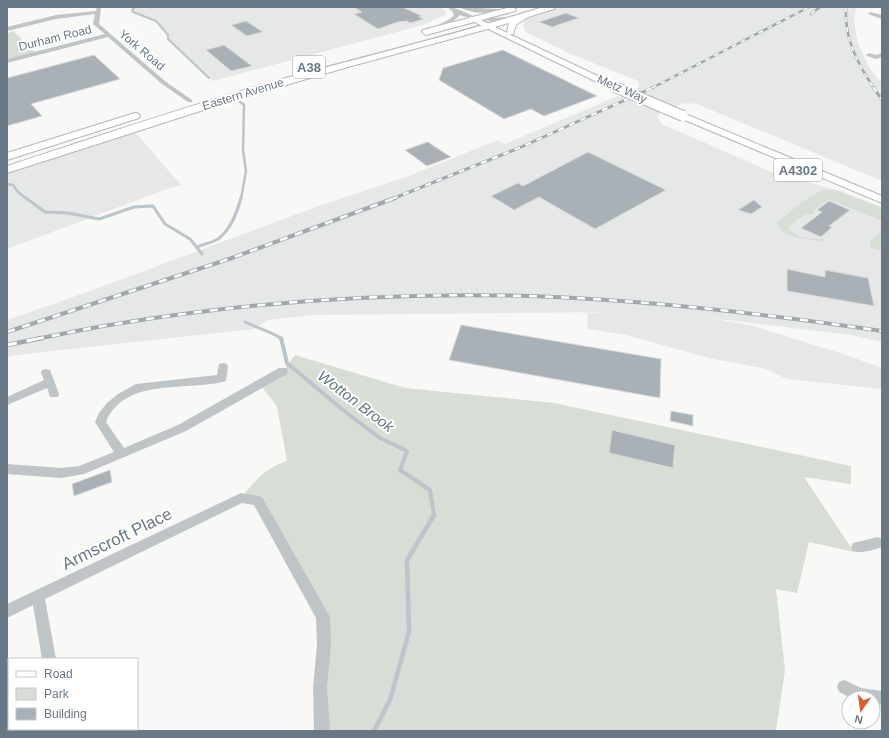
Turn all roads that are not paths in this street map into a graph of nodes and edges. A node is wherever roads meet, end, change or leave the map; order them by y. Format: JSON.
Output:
{"nodes":[{"id":1,"x":462,"y":7,"type":"edge"},
{"id":2,"x":518,"y":7,"type":"edge"},
{"id":3,"x":551,"y":7,"type":"edge"},
{"id":4,"x":454,"y":8,"type":"edge"},
{"id":5,"x":99,"y":10,"type":"edge"},
{"id":6,"x":505,"y":10,"type":"junction"},
{"id":7,"x":531,"y":13,"type":"junction"},
{"id":8,"x":870,"y":13,"type":"dead end"},
{"id":9,"x":882,"y":17,"type":"edge"},
{"id":10,"x":483,"y":22,"type":"junction"},
{"id":11,"x":7,"y":29,"type":"edge"},
{"id":12,"x":427,"y":32,"type":"junction"},
{"id":13,"x":464,"y":33,"type":"junction"},
{"id":14,"x":108,"y":35,"type":"junction"},
{"id":15,"x":510,"y":35,"type":"junction"},
{"id":16,"x":445,"y":38,"type":"junction"},
{"id":17,"x":397,"y":41,"type":"dead end"},
{"id":18,"x":869,"y":54,"type":"dead end"},
{"id":19,"x":880,"y":58,"type":"edge"},
{"id":20,"x":7,"y":61,"type":"edge"},
{"id":21,"x":177,"y":103,"type":"dead end"},
{"id":22,"x":193,"y":104,"type":"junction"},
{"id":23,"x":143,"y":113,"type":"dead end"},
{"id":24,"x":116,"y":122,"type":"junction"},
{"id":25,"x":131,"y":128,"type":"junction"},
{"id":26,"x":715,"y":130,"type":"junction"},
{"id":27,"x":7,"y":157,"type":"edge"},
{"id":28,"x":7,"y":170,"type":"edge"},
{"id":29,"x":882,"y":200,"type":"edge"},
{"id":30,"x":882,"y":204,"type":"edge"},
{"id":31,"x":223,"y":367,"type":"dead end"},
{"id":32,"x":283,"y":371,"type":"dead end"},
{"id":33,"x":54,"y":394,"type":"dead end"},
{"id":34,"x":7,"y":401,"type":"edge"},
{"id":35,"x":122,"y":454,"type":"junction"},
{"id":36,"x":7,"y":469,"type":"edge"},
{"id":37,"x":881,"y":545,"type":"edge"},
{"id":38,"x":857,"y":547,"type":"dead end"},
{"id":39,"x":38,"y":596,"type":"junction"},
{"id":40,"x":7,"y":611,"type":"edge"},
{"id":41,"x":49,"y":658,"type":"edge"},
{"id":42,"x":844,"y":687,"type":"dead end"},
{"id":43,"x":849,"y":690,"type":"edge"},
{"id":44,"x":322,"y":731,"type":"edge"}],
"edges":[{"from":1,"to":6,"type":"street"},
{"from":2,"to":6,"type":"highway","name":"Eastern Avenue","number":"A38"},
{"from":2,"to":7,"type":"highway"},
{"from":3,"to":7,"type":"highway","name":"Eastern Avenue","number":"A38"},
{"from":4,"to":10,"type":"street","name":"Metz Way"},
{"from":4,"to":12,"type":"street"},
{"from":5,"to":11,"type":"street"},
{"from":5,"to":14,"type":"street","name":"York Road"},
{"from":6,"to":10,"type":"highway","name":"Eastern Avenue","number":"A38"},
{"from":7,"to":10,"type":"highway","name":"Eastern Avenue","number":"A38"},
{"from":7,"to":15,"type":"main road"},
{"from":8,"to":9,"type":"street"},
{"from":10,"to":12,"type":"highway","name":"Eastern Avenue","number":"A38"},
{"from":10,"to":13,"type":"highway","name":"Eastern Avenue","number":"A38"},
{"from":10,"to":15,"type":"main road","name":"Metz Way","number":"A4302"},
{"from":12,"to":16,"type":"highway"},
{"from":13,"to":15,"type":"main road"},
{"from":13,"to":16,"type":"highway","name":"Eastern Avenue","number":"A38"},
{"from":14,"to":20,"type":"street","name":"Durham Road"},
{"from":14,"to":22,"type":"street","name":"York Road"},
{"from":15,"to":26,"type":"main road","name":"Metz Way","number":"A4302","bridge":true},
{"from":16,"to":22,"type":"highway","name":"Eastern Avenue","number":"A38"},
{"from":17,"to":22,"type":"highway","name":"Eastern Avenue","number":"A38"},
{"from":18,"to":19,"type":"street"},
{"from":21,"to":22,"type":"highway","name":"Eastern Avenue","number":"A38"},
{"from":22,"to":25,"type":"highway","name":"Eastern Avenue","number":"A38"},
{"from":23,"to":24,"type":"highway"},
{"from":24,"to":25,"type":"highway"},
{"from":24,"to":27,"type":"highway"},
{"from":25,"to":28,"type":"highway","name":"Eastern Avenue","number":"A38"},
{"from":26,"to":29,"type":"main road","name":"Metz Way","number":"A4302"},
{"from":26,"to":30,"type":"main road","name":"Metz Way","number":"A4302"},
{"from":31,"to":35,"type":"street"},
{"from":32,"to":35,"type":"street"},
{"from":33,"to":34,"type":"street"},
{"from":35,"to":36,"type":"street"},
{"from":37,"to":38,"type":"street"},
{"from":39,"to":40,"type":"street","name":"Armscroft Place"},
{"from":39,"to":41,"type":"street"},
{"from":39,"to":44,"type":"street","name":"Armscroft Place"},
{"from":42,"to":43,"type":"street"}]}
